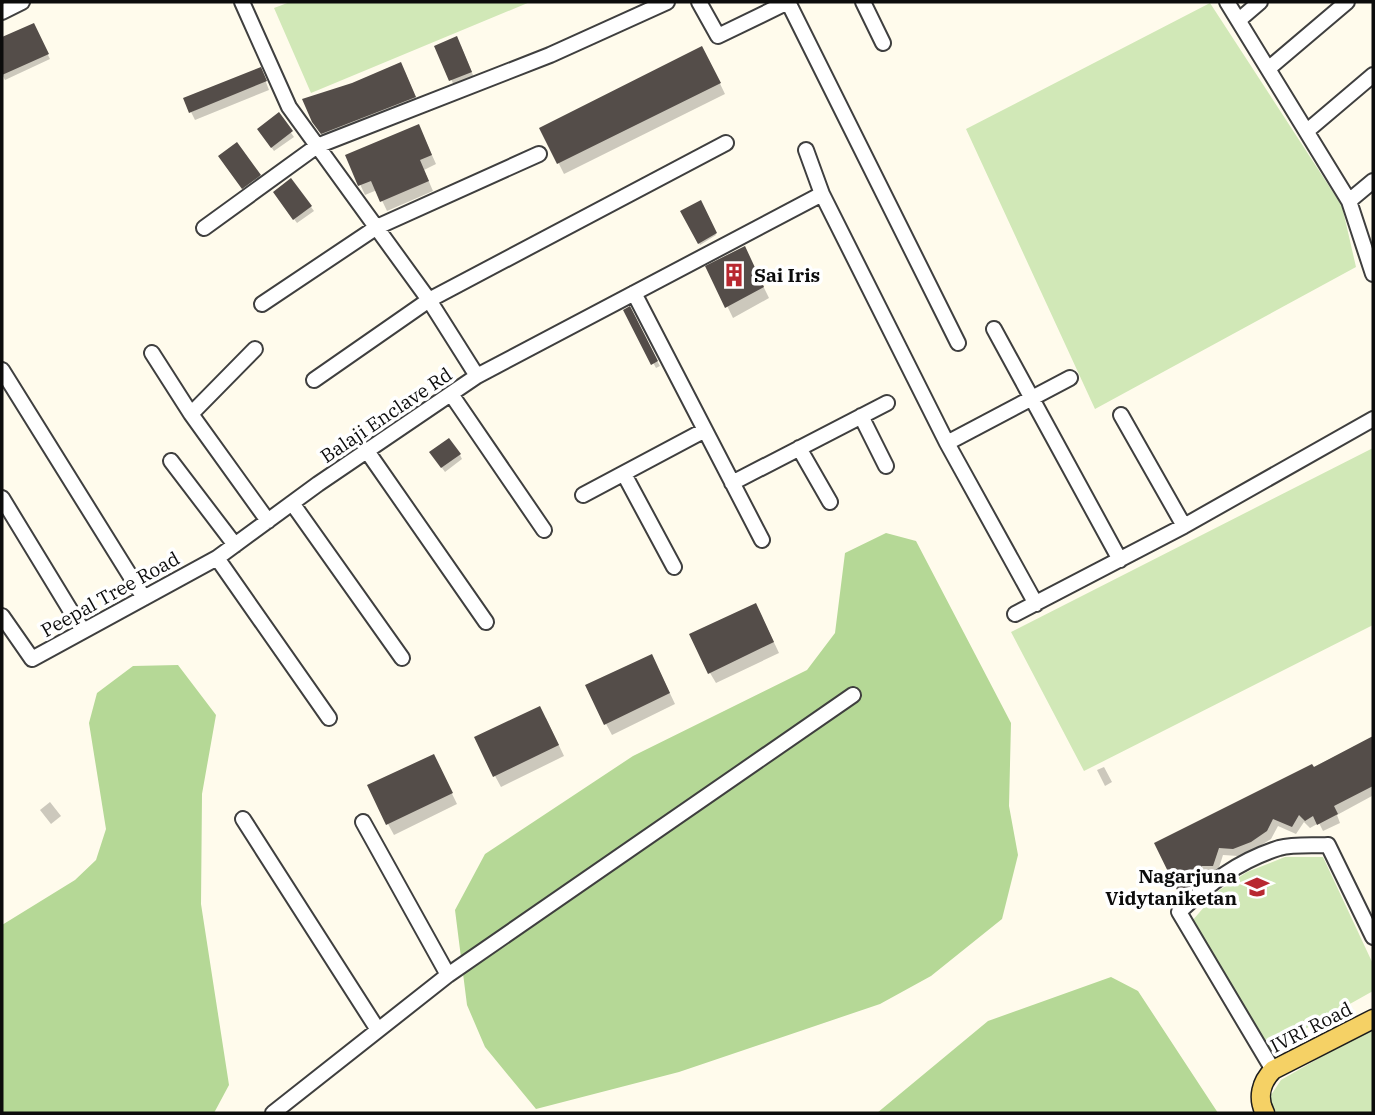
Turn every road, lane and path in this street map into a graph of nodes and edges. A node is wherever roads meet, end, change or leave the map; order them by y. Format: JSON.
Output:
{"nodes":[{"id":1,"x":22,"y":2,"type":"edge"},
{"id":2,"x":242,"y":2,"type":"edge"},
{"id":3,"x":667,"y":2,"type":"edge"},
{"id":4,"x":699,"y":2,"type":"edge"},
{"id":5,"x":788,"y":2,"type":"edge"},
{"id":6,"x":863,"y":2,"type":"edge"},
{"id":7,"x":1227,"y":2,"type":"edge"},
{"id":8,"x":1260,"y":2,"type":"edge"},
{"id":9,"x":1347,"y":2,"type":"edge"},
{"id":10,"x":2,"y":12,"type":"edge"},
{"id":11,"x":1238,"y":20,"type":"junction"},
{"id":12,"x":883,"y":43,"type":"dead end"},
{"id":13,"x":1268,"y":69,"type":"junction"},
{"id":14,"x":1373,"y":75,"type":"edge"},
{"id":15,"x":1307,"y":131,"type":"junction"},
{"id":16,"x":726,"y":143,"type":"dead end"},
{"id":17,"x":317,"y":146,"type":"junction"},
{"id":18,"x":806,"y":150,"type":"dead end"},
{"id":19,"x":539,"y":154,"type":"dead end"},
{"id":20,"x":1373,"y":181,"type":"edge"},
{"id":21,"x":822,"y":194,"type":"junction"},
{"id":22,"x":1349,"y":201,"type":"junction"},
{"id":23,"x":204,"y":228,"type":"dead end"},
{"id":24,"x":377,"y":228,"type":"junction"},
{"id":25,"x":1373,"y":274,"type":"edge"},
{"id":26,"x":634,"y":293,"type":"junction"},
{"id":27,"x":429,"y":300,"type":"junction"},
{"id":28,"x":262,"y":303,"type":"dead end"},
{"id":29,"x":995,"y":329,"type":"dead end"},
{"id":30,"x":958,"y":342,"type":"dead end"},
{"id":31,"x":255,"y":349,"type":"dead end"},
{"id":32,"x":152,"y":353,"type":"dead end"},
{"id":33,"x":2,"y":370,"type":"edge"},
{"id":34,"x":477,"y":376,"type":"junction"},
{"id":35,"x":1070,"y":378,"type":"dead end"},
{"id":36,"x":314,"y":380,"type":"dead end"},
{"id":37,"x":451,"y":394,"type":"junction"},
{"id":38,"x":1031,"y":399,"type":"junction"},
{"id":39,"x":887,"y":403,"type":"dead end"},
{"id":40,"x":191,"y":414,"type":"junction"},
{"id":41,"x":1121,"y":415,"type":"dead end"},
{"id":42,"x":861,"y":416,"type":"junction"},
{"id":43,"x":1373,"y":419,"type":"edge"},
{"id":44,"x":705,"y":430,"type":"junction"},
{"id":45,"x":947,"y":443,"type":"junction"},
{"id":46,"x":799,"y":448,"type":"junction"},
{"id":47,"x":367,"y":451,"type":"junction"},
{"id":48,"x":171,"y":461,"type":"dead end"},
{"id":49,"x":887,"y":466,"type":"dead end"},
{"id":50,"x":624,"y":474,"type":"junction"},
{"id":51,"x":732,"y":483,"type":"junction"},
{"id":52,"x":583,"y":495,"type":"dead end"},
{"id":53,"x":2,"y":498,"type":"edge"},
{"id":54,"x":830,"y":502,"type":"dead end"},
{"id":55,"x":292,"y":503,"type":"junction"},
{"id":56,"x":268,"y":520,"type":"junction"},
{"id":57,"x":1184,"y":526,"type":"junction"},
{"id":58,"x":544,"y":530,"type":"dead end"},
{"id":59,"x":762,"y":540,"type":"dead end"},
{"id":60,"x":235,"y":545,"type":"junction"},
{"id":61,"x":217,"y":558,"type":"junction"},
{"id":62,"x":1119,"y":560,"type":"junction"},
{"id":63,"x":674,"y":567,"type":"dead end"},
{"id":64,"x":144,"y":598,"type":"junction"},
{"id":65,"x":1035,"y":604,"type":"junction"},
{"id":66,"x":1015,"y":614,"type":"dead end"},
{"id":67,"x":2,"y":616,"type":"edge"},
{"id":68,"x":486,"y":622,"type":"dead end"},
{"id":69,"x":83,"y":631,"type":"junction"},
{"id":70,"x":402,"y":658,"type":"dead end"},
{"id":71,"x":853,"y":695,"type":"dead end"},
{"id":72,"x":329,"y":718,"type":"dead end"},
{"id":73,"x":243,"y":819,"type":"dead end"},
{"id":74,"x":363,"y":822,"type":"dead end"},
{"id":75,"x":1373,"y":937,"type":"edge"},
{"id":76,"x":448,"y":975,"type":"junction"},
{"id":77,"x":1373,"y":1019,"type":"edge"},
{"id":78,"x":378,"y":1031,"type":"junction"},
{"id":79,"x":1273,"y":1070,"type":"junction"},
{"id":80,"x":273,"y":1113,"type":"edge"},
{"id":81,"x":1265,"y":1113,"type":"edge"}],
"edges":[{"from":1,"to":10,"type":"street"},
{"from":2,"to":17,"type":"street","name":"Balaji Enclave Rd"},
{"from":3,"to":17,"type":"street"},
{"from":4,"to":5,"type":"street"},
{"from":5,"to":30,"type":"street"},
{"from":6,"to":12,"type":"street"},
{"from":7,"to":11,"type":"street"},
{"from":8,"to":11,"type":"street"},
{"from":9,"to":13,"type":"street"},
{"from":11,"to":13,"type":"street"},
{"from":13,"to":15,"type":"street"},
{"from":14,"to":15,"type":"street"},
{"from":15,"to":22,"type":"street"},
{"from":16,"to":27,"type":"street"},
{"from":17,"to":23,"type":"street"},
{"from":17,"to":24,"type":"street","name":"Balaji Enclave Rd"},
{"from":18,"to":21,"type":"street"},
{"from":19,"to":24,"type":"street"},
{"from":20,"to":22,"type":"street"},
{"from":21,"to":26,"type":"street"},
{"from":21,"to":45,"type":"street"},
{"from":22,"to":25,"type":"street"},
{"from":24,"to":27,"type":"street","name":"Balaji Enclave Rd"},
{"from":24,"to":28,"type":"street"},
{"from":26,"to":34,"type":"street"},
{"from":26,"to":44,"type":"street"},
{"from":27,"to":34,"type":"street","name":"Balaji Enclave Rd"},
{"from":27,"to":36,"type":"street"},
{"from":29,"to":38,"type":"street"},
{"from":31,"to":40,"type":"street"},
{"from":32,"to":40,"type":"street"},
{"from":33,"to":64,"type":"street"},
{"from":34,"to":37,"type":"street","name":"Balaji Enclave Rd"},
{"from":35,"to":38,"type":"street"},
{"from":37,"to":47,"type":"street","name":"Balaji Enclave Rd"},
{"from":37,"to":58,"type":"street"},
{"from":38,"to":45,"type":"street"},
{"from":38,"to":62,"type":"street"},
{"from":39,"to":42,"type":"street"},
{"from":40,"to":56,"type":"street"},
{"from":41,"to":57,"type":"street"},
{"from":42,"to":46,"type":"street"},
{"from":42,"to":49,"type":"street"},
{"from":43,"to":57,"type":"street"},
{"from":44,"to":50,"type":"street"},
{"from":44,"to":51,"type":"street"},
{"from":45,"to":65,"type":"street"},
{"from":46,"to":51,"type":"street"},
{"from":46,"to":54,"type":"street"},
{"from":47,"to":55,"type":"street","name":"Balaji Enclave Rd"},
{"from":47,"to":68,"type":"street"},
{"from":48,"to":60,"type":"street"},
{"from":50,"to":52,"type":"street"},
{"from":50,"to":63,"type":"street"},
{"from":51,"to":59,"type":"street"},
{"from":53,"to":69,"type":"street"},
{"from":55,"to":56,"type":"street","name":"Balaji Enclave Rd"},
{"from":55,"to":70,"type":"street"},
{"from":56,"to":60,"type":"street","name":"Balaji Enclave Rd"},
{"from":57,"to":62,"type":"street"},
{"from":60,"to":61,"type":"street","name":"Balaji Enclave Rd"},
{"from":61,"to":64,"type":"street","name":"Peepal Tree Road"},
{"from":61,"to":72,"type":"street"},
{"from":62,"to":65,"type":"street"},
{"from":64,"to":69,"type":"street","name":"Peepal Tree Road"},
{"from":65,"to":66,"type":"street"},
{"from":67,"to":69,"type":"street","name":"Peepal Tree Road"},
{"from":71,"to":76,"type":"street"},
{"from":73,"to":78,"type":"street"},
{"from":74,"to":76,"type":"street"},
{"from":75,"to":79,"type":"street"},
{"from":76,"to":78,"type":"street"},
{"from":77,"to":79,"type":"main road","name":"IVRI Road"},
{"from":78,"to":80,"type":"street"},
{"from":79,"to":81,"type":"main road","name":"IVRI Road"}]}
